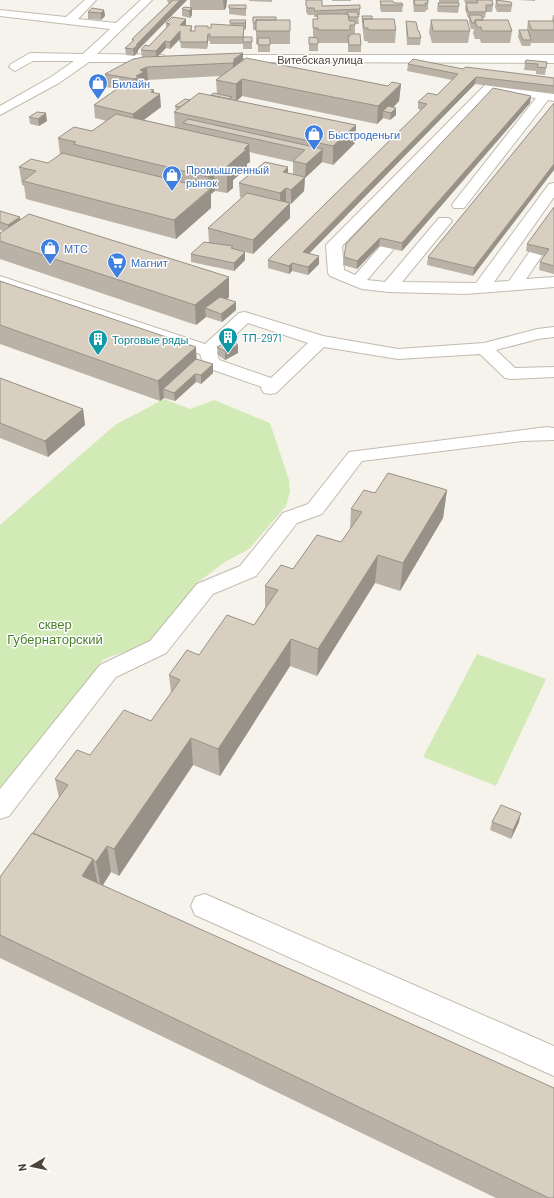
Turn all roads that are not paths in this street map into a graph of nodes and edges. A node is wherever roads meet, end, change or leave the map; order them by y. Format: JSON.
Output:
{"nodes":[{"id":1,"x":91,"y":0,"type":"edge"},
{"id":2,"x":147,"y":0,"type":"edge"},
{"id":3,"x":0,"y":13,"type":"edge"},
{"id":4,"x":69,"y":21,"type":"junction"},
{"id":5,"x":120,"y":27,"type":"junction"},
{"id":6,"x":85,"y":59,"type":"junction"},
{"id":7,"x":172,"y":59,"type":"edge"},
{"id":8,"x":210,"y":59,"type":"edge"},
{"id":9,"x":527,"y":59,"type":"junction"},
{"id":10,"x":554,"y":59,"type":"edge"},
{"id":11,"x":554,"y":66,"type":"edge"},
{"id":12,"x":15,"y":67,"type":"dead end"},
{"id":13,"x":550,"y":97,"type":"edge"},
{"id":14,"x":0,"y":112,"type":"edge"},
{"id":15,"x":554,"y":187,"type":"edge"},
{"id":16,"x":414,"y":218,"type":"edge"},
{"id":17,"x":554,"y":227,"type":"edge"},
{"id":18,"x":0,"y":281,"type":"edge"},
{"id":19,"x":357,"y":282,"type":"junction"},
{"id":20,"x":554,"y":282,"type":"edge"},
{"id":21,"x":514,"y":285,"type":"junction"},
{"id":22,"x":389,"y":287,"type":"junction"},
{"id":23,"x":481,"y":288,"type":"junction"},
{"id":24,"x":554,"y":332,"type":"edge"},
{"id":25,"x":320,"y":341,"type":"junction"},
{"id":26,"x":484,"y":348,"type":"junction"},
{"id":27,"x":208,"y":351,"type":"junction"},
{"id":28,"x":554,"y":372,"type":"edge"},
{"id":29,"x":554,"y":434,"type":"edge"},
{"id":30,"x":0,"y":808,"type":"edge"},
{"id":31,"x":205,"y":906,"type":"dead end"},
{"id":32,"x":554,"y":1061,"type":"edge"}],
"edges":[{"from":1,"to":4,"type":"street"},
{"from":2,"to":5,"type":"street"},
{"from":3,"to":4,"type":"street"},
{"from":4,"to":5,"type":"street"},
{"from":5,"to":6,"type":"street"},
{"from":6,"to":7,"type":"street"},
{"from":6,"to":12,"type":"street"},
{"from":6,"to":14,"type":"street"},
{"from":8,"to":9,"type":"street","name":"Витебская улица"},
{"from":9,"to":10,"type":"street","name":"Витебская улица"},
{"from":9,"to":11,"type":"street"},
{"from":13,"to":19,"type":"street"},
{"from":13,"to":22,"type":"street"},
{"from":15,"to":23,"type":"street"},
{"from":16,"to":19,"type":"street"},
{"from":17,"to":21,"type":"street"},
{"from":18,"to":27,"type":"street"},
{"from":19,"to":22,"type":"street"},
{"from":20,"to":21,"type":"street"},
{"from":21,"to":23,"type":"street"},
{"from":22,"to":23,"type":"street"},
{"from":24,"to":26,"type":"street"},
{"from":25,"to":26,"type":"street"},
{"from":25,"to":27,"type":"street"},
{"from":25,"to":27,"type":"street"},
{"from":26,"to":28,"type":"street"},
{"from":29,"to":30,"type":"street"},
{"from":31,"to":32,"type":"street"}]}
